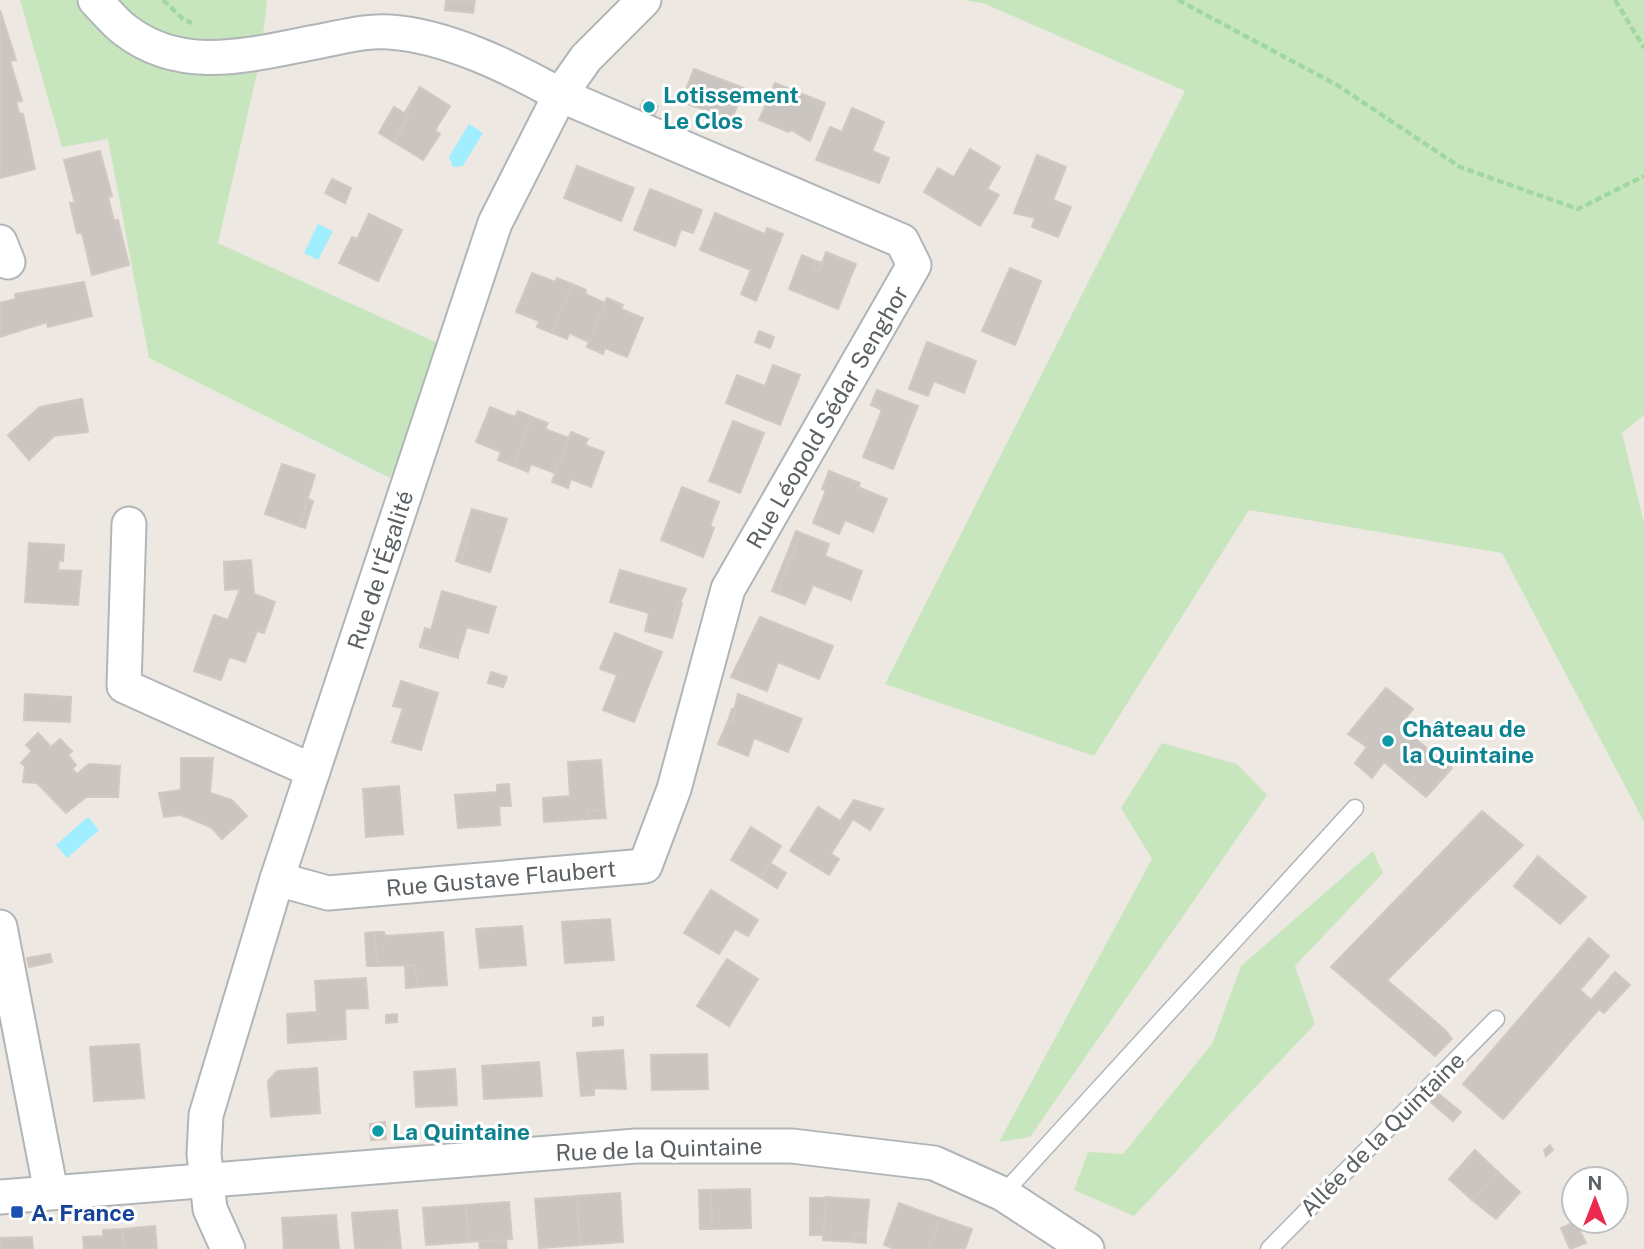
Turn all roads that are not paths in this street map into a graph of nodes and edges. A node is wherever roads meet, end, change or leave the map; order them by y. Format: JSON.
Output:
{"nodes":[{"id":1,"x":95,"y":0,"type":"edge"},
{"id":2,"x":645,"y":0,"type":"edge"},
{"id":3,"x":560,"y":95,"type":"junction"},
{"id":4,"x":129,"y":524,"type":"dead end"},
{"id":5,"x":313,"y":771,"type":"junction"},
{"id":6,"x":674,"y":789,"type":"joint"},
{"id":7,"x":1355,"y":808,"type":"dead end"},
{"id":8,"x":278,"y":879,"type":"junction"},
{"id":9,"x":0,"y":927,"type":"edge"},
{"id":10,"x":1496,"y":1019,"type":"dead end"},
{"id":11,"x":207,"y":1179,"type":"junction"},
{"id":12,"x":51,"y":1192,"type":"junction"},
{"id":13,"x":1003,"y":1194,"type":"junction"},
{"id":14,"x":0,"y":1197,"type":"edge"},
{"id":15,"x":228,"y":1249,"type":"edge"},
{"id":16,"x":1087,"y":1249,"type":"edge"},
{"id":17,"x":1269,"y":1249,"type":"edge"}],
"edges":[{"from":1,"to":3,"type":"street"},
{"from":2,"to":3,"type":"street","name":"Rue de l'Égalité"},
{"from":3,"to":5,"type":"street","name":"Rue de l'Égalité"},
{"from":3,"to":6,"type":"street","name":"Rue Léopold Sédar Senghor"},
{"from":4,"to":5,"type":"street"},
{"from":5,"to":8,"type":"street","name":"Rue de l'Égalité"},
{"from":6,"to":8,"type":"street","name":"Rue Gustave Flaubert"},
{"from":7,"to":13,"type":"lane"},
{"from":8,"to":11,"type":"street","name":"Rue de l'Égalité"},
{"from":9,"to":12,"type":"street"},
{"from":10,"to":17,"type":"lane","name":"Allée de la Quintaine"},
{"from":11,"to":12,"type":"street","name":"Rue de la Quintaine"},
{"from":11,"to":13,"type":"street","name":"Rue de la Quintaine"},
{"from":11,"to":15,"type":"street","name":"Rue de l'Égalité"},
{"from":12,"to":14,"type":"street","name":"Rue de la Quintaine"},
{"from":13,"to":16,"type":"street","name":"Rue de la Quintaine"}]}
